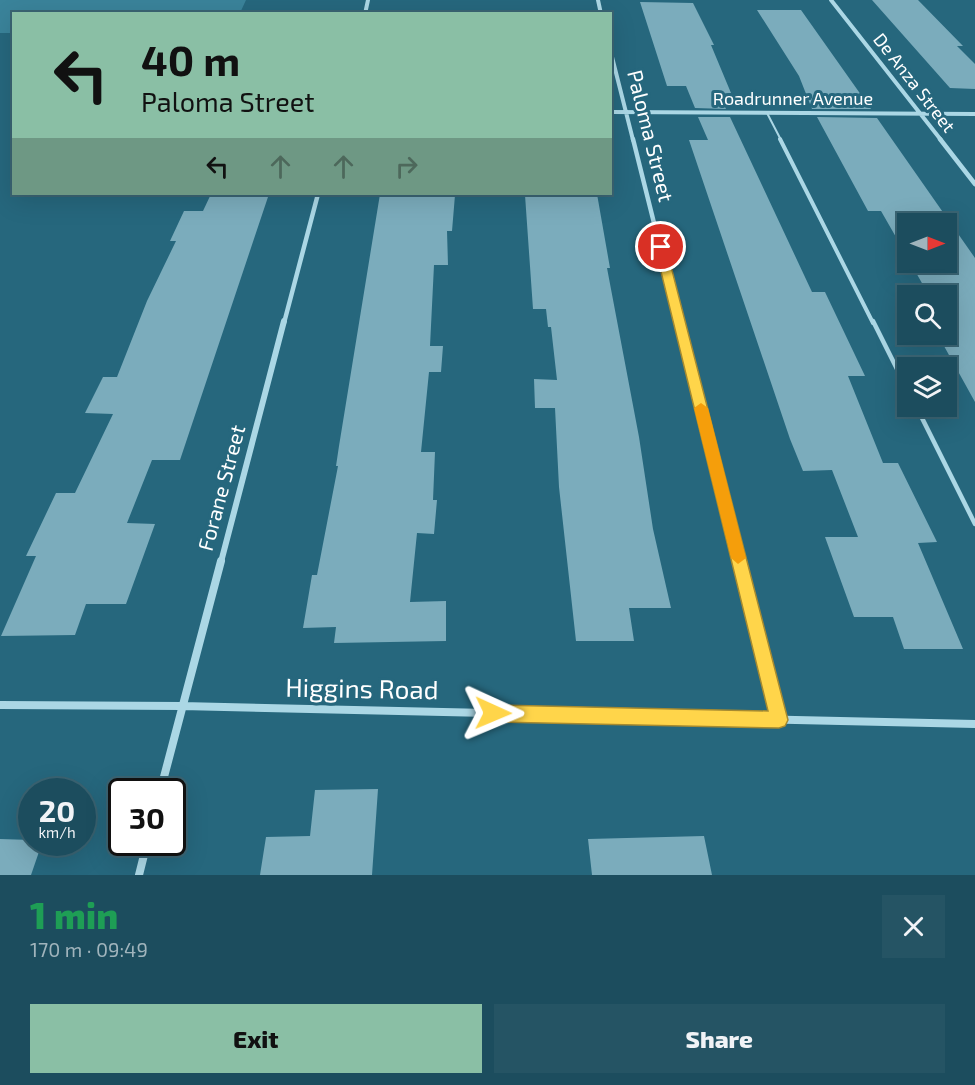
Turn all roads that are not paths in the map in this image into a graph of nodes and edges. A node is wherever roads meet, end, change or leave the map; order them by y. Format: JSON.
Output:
{"nodes":[{"id":1,"x":831,"y":0,"type":"edge"},
{"id":2,"x":612,"y":56,"type":"edge"},
{"id":3,"x":612,"y":112,"type":"edge"},
{"id":4,"x":627,"y":112,"type":"junction"},
{"id":5,"x":767,"y":113,"type":"junction"},
{"id":6,"x":921,"y":114,"type":"junction"},
{"id":7,"x":975,"y":114,"type":"edge"},
{"id":8,"x":975,"y":184,"type":"edge"},
{"id":9,"x":318,"y":195,"type":"edge"},
{"id":10,"x":897,"y":369,"type":"edge"},
{"id":11,"x":922,"y":417,"type":"edge"},
{"id":12,"x":975,"y":524,"type":"edge"},
{"id":13,"x":0,"y":705,"type":"edge"},
{"id":14,"x":182,"y":706,"type":"junction"},
{"id":15,"x":779,"y":720,"type":"junction"},
{"id":16,"x":975,"y":723,"type":"edge"},
{"id":17,"x":164,"y":778,"type":"edge"},
{"id":18,"x":144,"y":856,"type":"edge"},
{"id":19,"x":139,"y":875,"type":"edge"}],
"edges":[{"from":1,"to":6,"type":"street","name":"De Anza Street"},
{"from":2,"to":4,"type":"street","name":"Paloma Street"},
{"from":3,"to":4,"type":"street","name":"Roadrunner Avenue"},
{"from":4,"to":5,"type":"street","name":"Roadrunner Avenue"},
{"from":4,"to":15,"type":"street","name":"Paloma Street"},
{"from":5,"to":6,"type":"street","name":"Roadrunner Avenue"},
{"from":5,"to":10,"type":"lane"},
{"from":6,"to":7,"type":"street","name":"Roadrunner Avenue"},
{"from":6,"to":8,"type":"street","name":"De Anza Street"},
{"from":9,"to":14,"type":"street","name":"Forane Street"},
{"from":11,"to":12,"type":"lane"},
{"from":13,"to":14,"type":"street","name":"Higgins Road"},
{"from":14,"to":15,"type":"street","name":"Higgins Road"},
{"from":14,"to":17,"type":"street","name":"Forane Street"},
{"from":15,"to":16,"type":"street","name":"Higgins Road"},
{"from":18,"to":19,"type":"street"}]}
